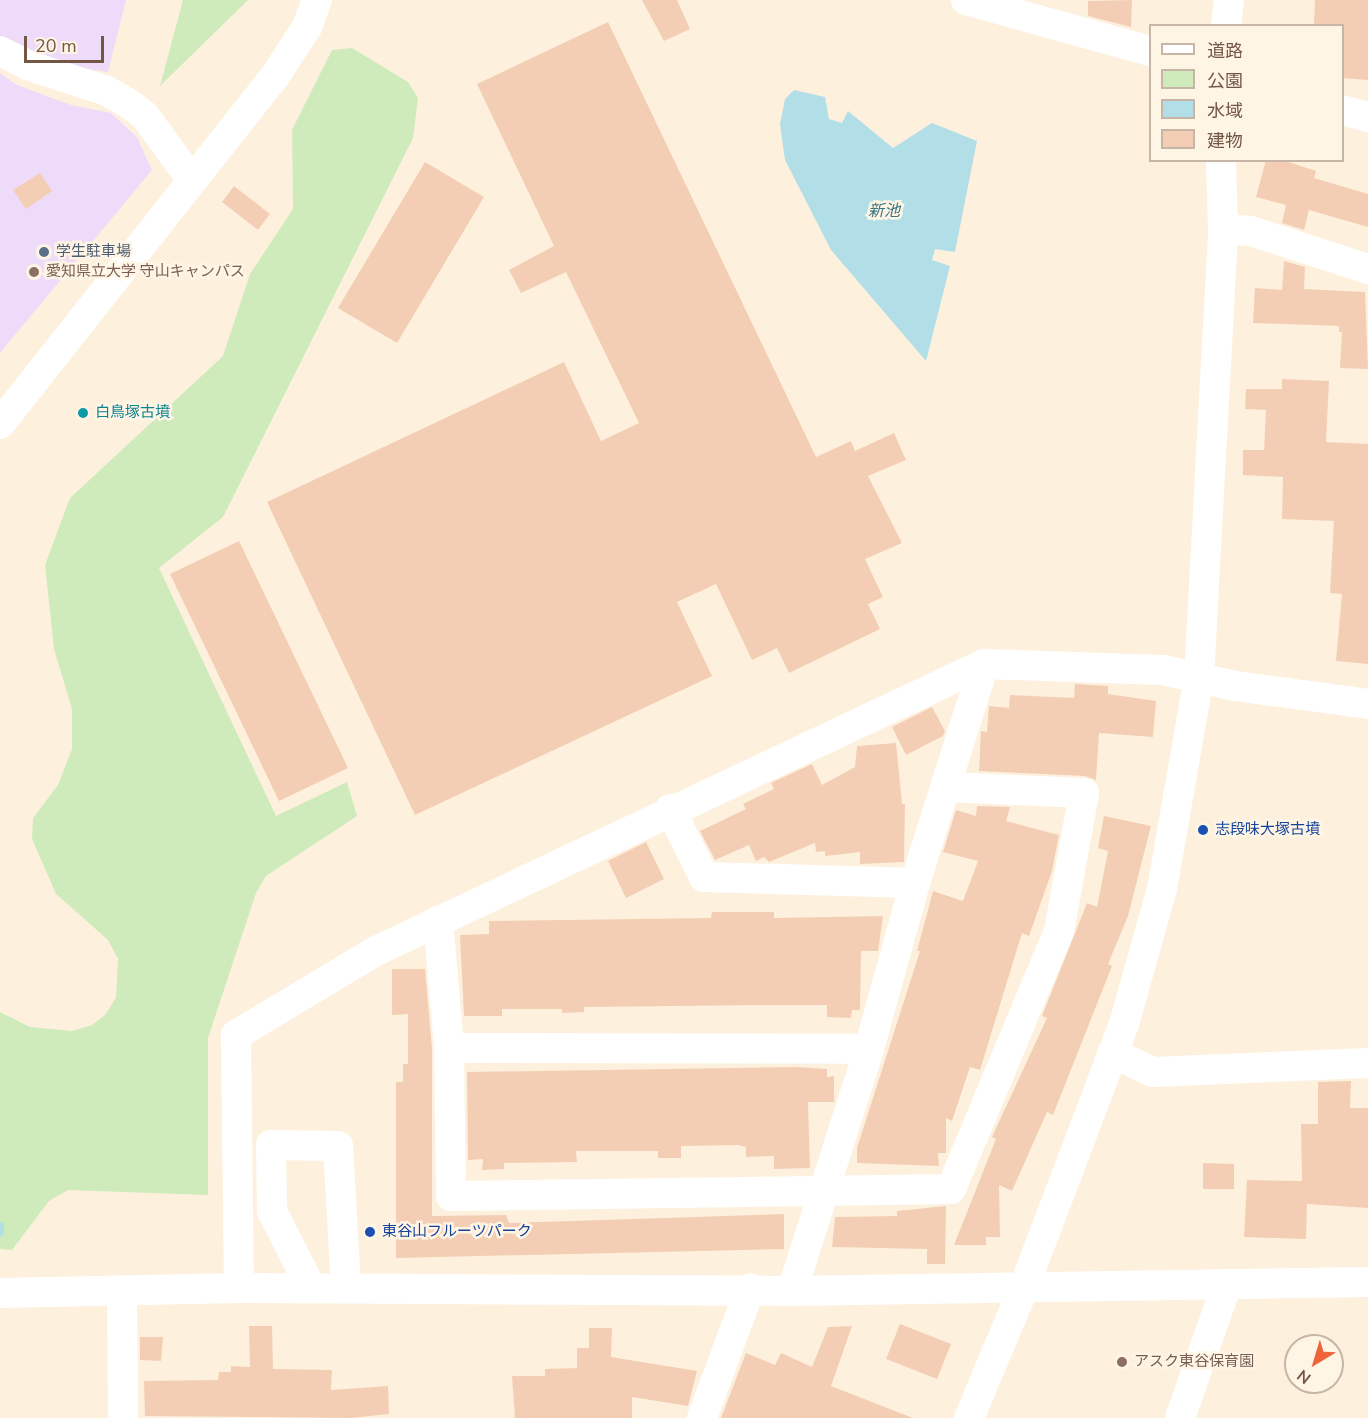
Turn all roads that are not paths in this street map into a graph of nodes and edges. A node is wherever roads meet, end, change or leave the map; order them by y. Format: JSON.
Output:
{"nodes":[{"id":1,"x":317,"y":0,"type":"edge"},
{"id":2,"x":966,"y":0,"type":"edge"},
{"id":3,"x":1228,"y":0,"type":"edge"},
{"id":4,"x":1002,"y":4,"type":"edge"},
{"id":5,"x":1226,"y":24,"type":"edge"},
{"id":6,"x":0,"y":51,"type":"edge"},
{"id":7,"x":1149,"y":51,"type":"edge"},
{"id":8,"x":1344,"y":111,"type":"edge"},
{"id":9,"x":1368,"y":117,"type":"edge"},
{"id":10,"x":1221,"y":162,"type":"edge"},
{"id":11,"x":191,"y":178,"type":"junction"},
{"id":12,"x":1223,"y":229,"type":"junction"},
{"id":13,"x":1368,"y":269,"type":"edge"},
{"id":14,"x":0,"y":424,"type":"edge"},
{"id":15,"x":984,"y":664,"type":"junction"},
{"id":16,"x":1199,"y":677,"type":"junction"},
{"id":17,"x":1368,"y":704,"type":"edge"},
{"id":18,"x":946,"y":787,"type":"junction"},
{"id":19,"x":670,"y":809,"type":"junction"},
{"id":20,"x":915,"y":883,"type":"junction"},
{"id":21,"x":438,"y":921,"type":"junction"},
{"id":22,"x":449,"y":1048,"type":"junction"},
{"id":23,"x":869,"y":1049,"type":"junction"},
{"id":24,"x":1112,"y":1053,"type":"junction"},
{"id":25,"x":1368,"y":1063,"type":"edge"},
{"id":26,"x":824,"y":1190,"type":"junction"},
{"id":27,"x":1368,"y":1282,"type":"edge"},
{"id":28,"x":1227,"y":1284,"type":"junction"},
{"id":29,"x":1024,"y":1287,"type":"junction"},
{"id":30,"x":239,"y":1288,"type":"junction"},
{"id":31,"x":311,"y":1288,"type":"junction"},
{"id":32,"x":346,"y":1288,"type":"junction"},
{"id":33,"x":750,"y":1289,"type":"junction"},
{"id":34,"x":122,"y":1291,"type":"junction"},
{"id":35,"x":792,"y":1291,"type":"junction"},
{"id":36,"x":1,"y":1293,"type":"edge"},
{"id":37,"x":123,"y":1418,"type":"edge"},
{"id":38,"x":702,"y":1418,"type":"edge"},
{"id":39,"x":969,"y":1418,"type":"edge"},
{"id":40,"x":1180,"y":1418,"type":"edge"}],
"edges":[{"from":1,"to":11,"type":"street"},
{"from":2,"to":4,"type":"street"},
{"from":3,"to":5,"type":"street"},
{"from":4,"to":7,"type":"street"},
{"from":6,"to":11,"type":"street"},
{"from":8,"to":9,"type":"street"},
{"from":10,"to":12,"type":"street"},
{"from":11,"to":14,"type":"street"},
{"from":12,"to":13,"type":"street"},
{"from":12,"to":16,"type":"street"},
{"from":15,"to":16,"type":"street"},
{"from":15,"to":18,"type":"street"},
{"from":15,"to":19,"type":"street"},
{"from":16,"to":17,"type":"street"},
{"from":16,"to":24,"type":"street"},
{"from":18,"to":20,"type":"street"},
{"from":18,"to":26,"type":"street"},
{"from":19,"to":20,"type":"street"},
{"from":19,"to":21,"type":"street"},
{"from":20,"to":23,"type":"street"},
{"from":21,"to":22,"type":"street"},
{"from":21,"to":30,"type":"street"},
{"from":22,"to":23,"type":"street"},
{"from":22,"to":26,"type":"street"},
{"from":23,"to":26,"type":"street"},
{"from":24,"to":25,"type":"street"},
{"from":24,"to":29,"type":"street"},
{"from":26,"to":35,"type":"street"},
{"from":27,"to":28,"type":"street"},
{"from":28,"to":29,"type":"street"},
{"from":28,"to":40,"type":"street"},
{"from":29,"to":35,"type":"street"},
{"from":29,"to":39,"type":"street"},
{"from":30,"to":31,"type":"street"},
{"from":30,"to":34,"type":"street"},
{"from":31,"to":32,"type":"street"},
{"from":31,"to":32,"type":"street"},
{"from":32,"to":33,"type":"street"},
{"from":33,"to":35,"type":"street"},
{"from":33,"to":38,"type":"street"},
{"from":34,"to":36,"type":"street"},
{"from":34,"to":37,"type":"street"}]}
